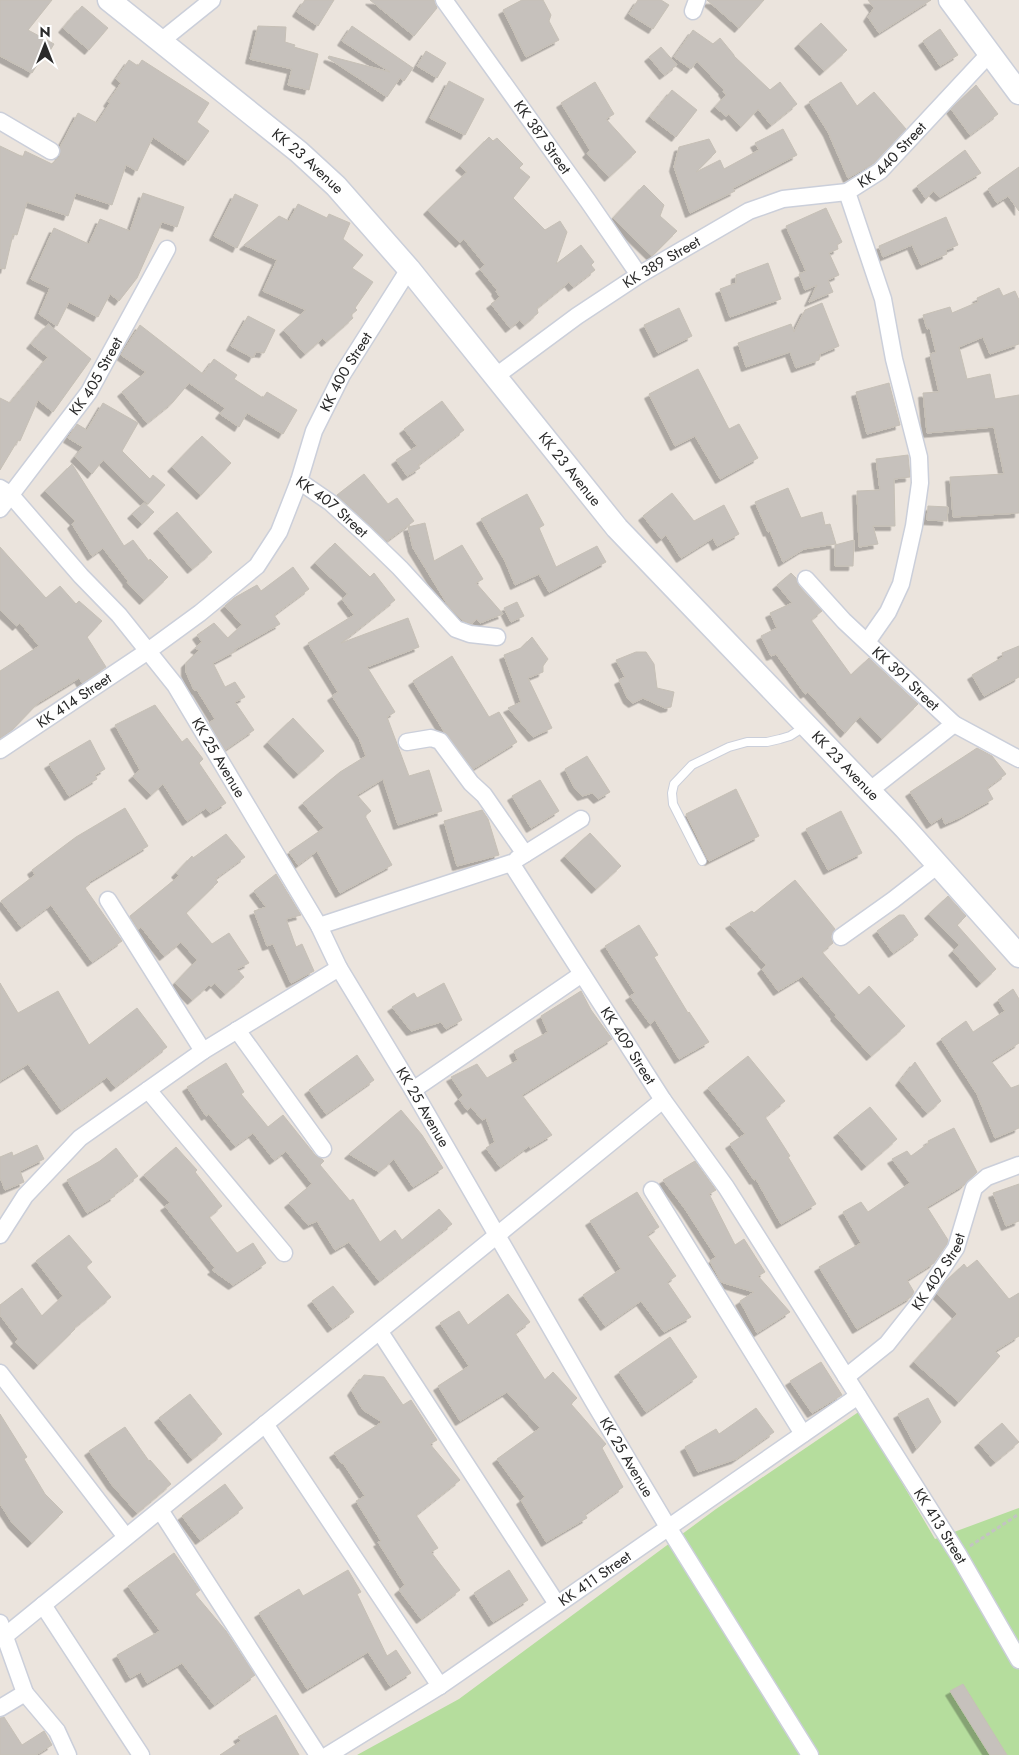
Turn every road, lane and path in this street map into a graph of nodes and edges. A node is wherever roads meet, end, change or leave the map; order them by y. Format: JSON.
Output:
{"nodes":[{"id":1,"x":109,"y":0,"type":"edge"},
{"id":2,"x":212,"y":0,"type":"edge"},
{"id":3,"x":444,"y":0,"type":"edge"},
{"id":4,"x":950,"y":0,"type":"edge"},
{"id":5,"x":161,"y":41,"type":"junction"},
{"id":6,"x":990,"y":53,"type":"junction"},
{"id":7,"x":1019,"y":93,"type":"edge"},
{"id":8,"x":0,"y":121,"type":"edge"},
{"id":9,"x":52,"y":151,"type":"dead end"},
{"id":10,"x":847,"y":192,"type":"junction"},
{"id":11,"x":167,"y":249,"type":"dead end"},
{"id":12,"x":409,"y":269,"type":"junction"},
{"id":13,"x":639,"y":275,"type":"junction"},
{"id":14,"x":496,"y":376,"type":"junction"},
{"id":15,"x":299,"y":481,"type":"junction"},
{"id":16,"x":5,"y":491,"type":"edge"},
{"id":17,"x":0,"y":509,"type":"edge"},
{"id":18,"x":806,"y":579,"type":"dead end"},
{"id":19,"x":497,"y":637,"type":"dead end"},
{"id":20,"x":867,"y":642,"type":"junction"},
{"id":21,"x":148,"y":650,"type":"junction"},
{"id":22,"x":954,"y":724,"type":"junction"},
{"id":23,"x":808,"y":725,"type":"junction"},
{"id":24,"x":407,"y":742,"type":"dead end"},
{"id":25,"x":0,"y":750,"type":"edge"},
{"id":26,"x":1019,"y":759,"type":"edge"},
{"id":27,"x":869,"y":791,"type":"junction"},
{"id":28,"x":581,"y":819,"type":"dead end"},
{"id":29,"x":525,"y":854,"type":"junction"},
{"id":30,"x":702,"y":861,"type":"dead end"},
{"id":31,"x":511,"y":863,"type":"junction"},
{"id":32,"x":938,"y":865,"type":"junction"},
{"id":33,"x":108,"y":900,"type":"dead end"},
{"id":34,"x":319,"y":926,"type":"junction"},
{"id":35,"x":841,"y":937,"type":"dead end"},
{"id":36,"x":1019,"y":956,"type":"edge"},
{"id":37,"x":339,"y":968,"type":"junction"},
{"id":38,"x":582,"y":974,"type":"junction"},
{"id":39,"x":237,"y":1030,"type":"junction"},
{"id":40,"x":203,"y":1051,"type":"junction"},
{"id":41,"x":148,"y":1090,"type":"junction"},
{"id":42,"x":413,"y":1090,"type":"junction"},
{"id":43,"x":663,"y":1100,"type":"junction"},
{"id":44,"x":323,"y":1149,"type":"dead end"},
{"id":45,"x":1019,"y":1165,"type":"edge"},
{"id":46,"x":652,"y":1190,"type":"dead end"},
{"id":47,"x":0,"y":1234,"type":"edge"},
{"id":48,"x":497,"y":1237,"type":"junction"},
{"id":49,"x":284,"y":1253,"type":"dead end"},
{"id":50,"x":380,"y":1332,"type":"junction"},
{"id":51,"x":0,"y":1373,"type":"edge"},
{"id":52,"x":846,"y":1377,"type":"junction"},
{"id":53,"x":858,"y":1396,"type":"junction"},
{"id":54,"x":266,"y":1424,"type":"junction"},
{"id":55,"x":803,"y":1434,"type":"junction"},
{"id":56,"x":160,"y":1510,"type":"junction"},
{"id":57,"x":1019,"y":1514,"type":"edge"},
{"id":58,"x":668,"y":1527,"type":"junction"},
{"id":59,"x":126,"y":1537,"type":"junction"},
{"id":60,"x":958,"y":1554,"type":"junction"},
{"id":61,"x":557,"y":1604,"type":"junction"},
{"id":62,"x":43,"y":1605,"type":"junction"},
{"id":63,"x":3,"y":1629,"type":"edge"},
{"id":64,"x":1019,"y":1660,"type":"edge"},
{"id":65,"x":440,"y":1686,"type":"junction"},
{"id":66,"x":25,"y":1693,"type":"junction"},
{"id":67,"x":0,"y":1708,"type":"edge"},
{"id":68,"x":68,"y":1755,"type":"edge"},
{"id":69,"x":141,"y":1755,"type":"edge"},
{"id":70,"x":318,"y":1755,"type":"edge"},
{"id":71,"x":328,"y":1755,"type":"edge"},
{"id":72,"x":810,"y":1755,"type":"edge"}],
"edges":[{"from":1,"to":5,"type":"main road","name":"KK 23 Avenue"},
{"from":2,"to":5,"type":"street"},
{"from":3,"to":13,"type":"street","name":"KK 387 Street"},
{"from":4,"to":6,"type":"main road"},
{"from":5,"to":12,"type":"main road","name":"KK 23 Avenue"},
{"from":6,"to":7,"type":"main road"},
{"from":6,"to":10,"type":"street","name":"KK 440 Street"},
{"from":8,"to":9,"type":"street"},
{"from":10,"to":13,"type":"street","name":"KK 389 Street"},
{"from":10,"to":20,"type":"street","name":"KK 440 Street"},
{"from":11,"to":16,"type":"street","name":"KK 405 Street"},
{"from":12,"to":14,"type":"main road","name":"KK 23 Avenue"},
{"from":12,"to":15,"type":"street","name":"KK 400 Street"},
{"from":13,"to":14,"type":"street","name":"KK 389 Street"},
{"from":14,"to":23,"type":"main road","name":"KK 23 Avenue"},
{"from":15,"to":19,"type":"street","name":"KK 407 Street"},
{"from":15,"to":21,"type":"street","name":"KK 407 Street"},
{"from":16,"to":17,"type":"street","name":"KK 405 Street"},
{"from":16,"to":21,"type":"street","name":"KK 25 Avenue"},
{"from":18,"to":20,"type":"street","name":"KK 391 Street"},
{"from":20,"to":22,"type":"street","name":"KK 391 Street"},
{"from":21,"to":25,"type":"street","name":"KK 414 Street"},
{"from":21,"to":34,"type":"street","name":"KK 25 Avenue"},
{"from":22,"to":26,"type":"street","name":"KK 391 Street"},
{"from":22,"to":27,"type":"street"},
{"from":23,"to":27,"type":"main road","name":"KK 23 Avenue"},
{"from":23,"to":30,"type":"lane"},
{"from":24,"to":29,"type":"street"},
{"from":27,"to":32,"type":"main road","name":"KK 23 Avenue"},
{"from":28,"to":29,"type":"street"},
{"from":29,"to":31,"type":"street"},
{"from":31,"to":34,"type":"street"},
{"from":31,"to":38,"type":"street","name":"KK 409 Street"},
{"from":32,"to":35,"type":"street"},
{"from":32,"to":36,"type":"main road","name":"KK 23 Avenue"},
{"from":33,"to":40,"type":"street"},
{"from":34,"to":37,"type":"street","name":"KK 25 Avenue"},
{"from":37,"to":39,"type":"street"},
{"from":37,"to":42,"type":"street","name":"KK 25 Avenue"},
{"from":38,"to":42,"type":"street"},
{"from":38,"to":43,"type":"street","name":"KK 409 Street"},
{"from":39,"to":40,"type":"street"},
{"from":39,"to":44,"type":"street"},
{"from":40,"to":41,"type":"street"},
{"from":41,"to":47,"type":"street"},
{"from":41,"to":49,"type":"street"},
{"from":42,"to":48,"type":"street","name":"KK 25 Avenue"},
{"from":43,"to":48,"type":"street"},
{"from":43,"to":52,"type":"street","name":"KK 409 Street"},
{"from":45,"to":52,"type":"street","name":"KK 402 Street"},
{"from":46,"to":55,"type":"street"},
{"from":48,"to":50,"type":"street"},
{"from":48,"to":58,"type":"street","name":"KK 25 Avenue"},
{"from":50,"to":54,"type":"street"},
{"from":50,"to":61,"type":"street"},
{"from":51,"to":59,"type":"street"},
{"from":52,"to":53,"type":"street","name":"KK 409 Street"},
{"from":53,"to":55,"type":"street","name":"KK 411 Street"},
{"from":53,"to":60,"type":"street","name":"KK 413 Street"},
{"from":54,"to":56,"type":"street"},
{"from":54,"to":65,"type":"street"},
{"from":55,"to":58,"type":"street","name":"KK 411 Street"},
{"from":56,"to":59,"type":"street"},
{"from":56,"to":70,"type":"street"},
{"from":57,"to":60,"type":"path"},
{"from":58,"to":61,"type":"street","name":"KK 411 Street"},
{"from":58,"to":72,"type":"street","name":"KK 25 Avenue"},
{"from":59,"to":62,"type":"street"},
{"from":60,"to":64,"type":"street","name":"KK 413 Street"},
{"from":61,"to":65,"type":"street","name":"KK 411 Street"},
{"from":62,"to":63,"type":"street"},
{"from":62,"to":69,"type":"street"},
{"from":63,"to":66,"type":"street"},
{"from":65,"to":71,"type":"street","name":"KK 411 Street"},
{"from":66,"to":67,"type":"street"},
{"from":66,"to":68,"type":"street"}]}
